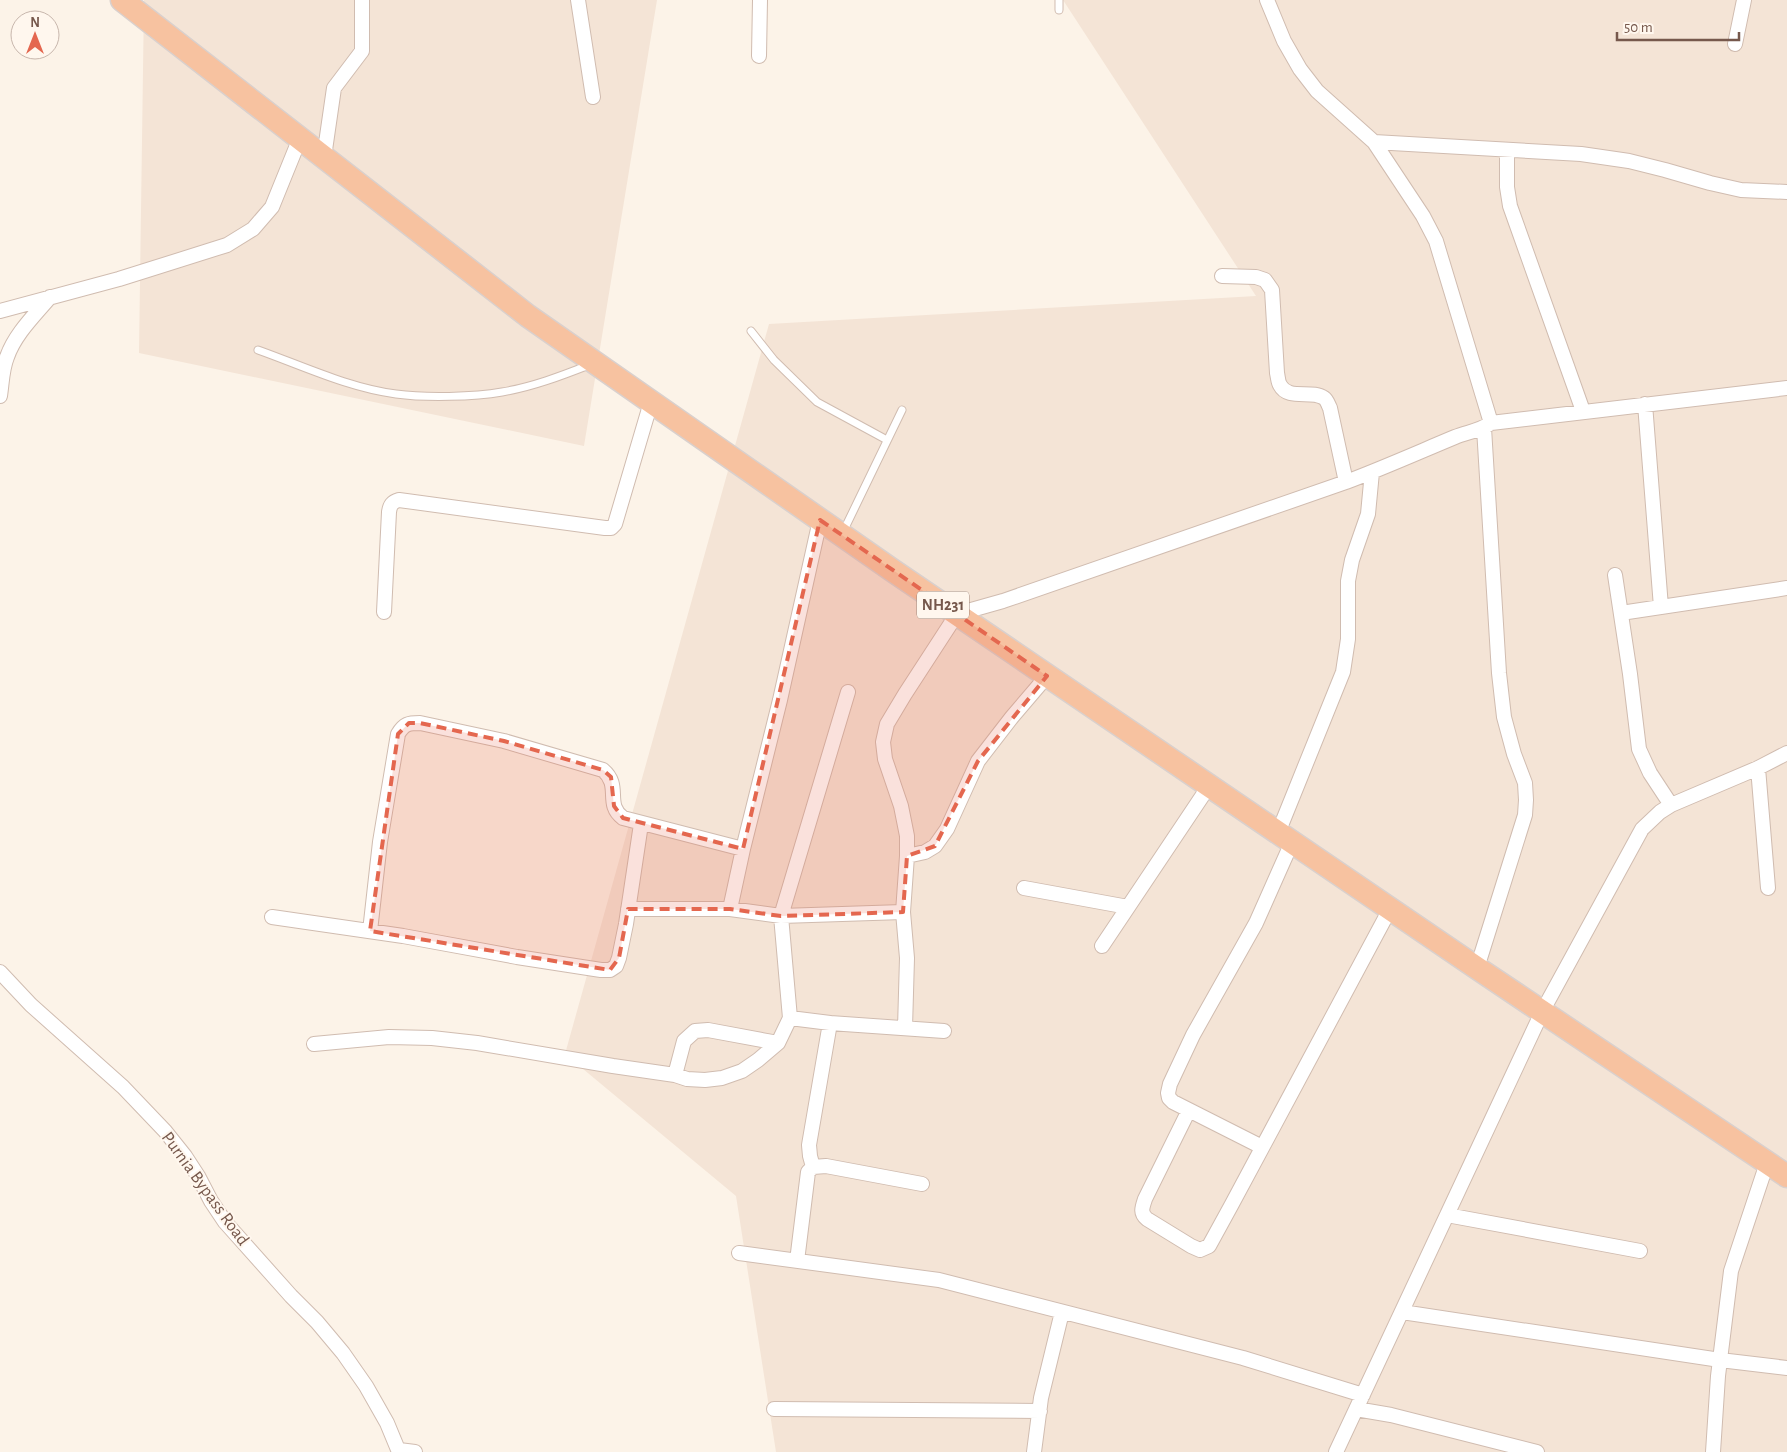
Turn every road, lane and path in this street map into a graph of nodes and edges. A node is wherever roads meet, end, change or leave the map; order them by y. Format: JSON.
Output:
{"nodes":[{"id":1,"x":122,"y":0,"type":"edge"},
{"id":2,"x":362,"y":0,"type":"edge"},
{"id":3,"x":578,"y":0,"type":"edge"},
{"id":4,"x":760,"y":0,"type":"edge"},
{"id":5,"x":1059,"y":0,"type":"edge"},
{"id":6,"x":1267,"y":0,"type":"edge"},
{"id":7,"x":1744,"y":0,"type":"edge"},
{"id":8,"x":1059,"y":10,"type":"dead end"},
{"id":9,"x":1735,"y":44,"type":"dead end"},
{"id":10,"x":759,"y":56,"type":"dead end"},
{"id":11,"x":593,"y":98,"type":"dead end"},
{"id":12,"x":300,"y":138,"type":"junction"},
{"id":13,"x":1374,"y":142,"type":"junction"},
{"id":14,"x":1507,"y":150,"type":"junction"},
{"id":15,"x":324,"y":157,"type":"junction"},
{"id":16,"x":1787,"y":192,"type":"edge"},
{"id":17,"x":1222,"y":276,"type":"dead end"},
{"id":18,"x":50,"y":297,"type":"junction"},
{"id":19,"x":0,"y":311,"type":"edge"},
{"id":20,"x":751,"y":331,"type":"dead end"},
{"id":21,"x":258,"y":350,"type":"dead end"},
{"id":22,"x":595,"y":362,"type":"junction"},
{"id":23,"x":1787,"y":388,"type":"edge"},
{"id":24,"x":0,"y":396,"type":"edge"},
{"id":25,"x":651,"y":402,"type":"junction"},
{"id":26,"x":1645,"y":404,"type":"junction"},
{"id":27,"x":902,"y":410,"type":"dead end"},
{"id":28,"x":1583,"y":411,"type":"junction"},
{"id":29,"x":1487,"y":426,"type":"junction"},
{"id":30,"x":888,"y":440,"type":"junction"},
{"id":31,"x":1372,"y":472,"type":"junction"},
{"id":32,"x":1346,"y":482,"type":"junction"},
{"id":33,"x":820,"y":520,"type":"junction"},
{"id":34,"x":842,"y":535,"type":"junction"},
{"id":35,"x":1615,"y":575,"type":"dead end"},
{"id":36,"x":1787,"y":588,"type":"edge"},
{"id":37,"x":1661,"y":607,"type":"junction"},
{"id":38,"x":384,"y":612,"type":"dead end"},
{"id":39,"x":1621,"y":613,"type":"junction"},
{"id":40,"x":956,"y":614,"type":"junction"},
{"id":41,"x":1047,"y":676,"type":"junction"},
{"id":42,"x":848,"y":692,"type":"dead end"},
{"id":43,"x":1787,"y":753,"type":"edge"},
{"id":44,"x":1758,"y":768,"type":"junction"},
{"id":45,"x":1209,"y":786,"type":"junction"},
{"id":46,"x":1671,"y":805,"type":"junction"},
{"id":47,"x":641,"y":824,"type":"junction"},
{"id":48,"x":1285,"y":837,"type":"junction"},
{"id":49,"x":743,"y":849,"type":"junction"},
{"id":50,"x":908,"y":856,"type":"junction"},
{"id":51,"x":1024,"y":888,"type":"dead end"},
{"id":52,"x":1768,"y":888,"type":"dead end"},
{"id":53,"x":1128,"y":907,"type":"junction"},
{"id":54,"x":628,"y":909,"type":"junction"},
{"id":55,"x":730,"y":909,"type":"junction"},
{"id":56,"x":1390,"y":909,"type":"junction"},
{"id":57,"x":903,"y":912,"type":"junction"},
{"id":58,"x":781,"y":916,"type":"junction"},
{"id":59,"x":272,"y":917,"type":"dead end"},
{"id":60,"x":370,"y":931,"type":"junction"},
{"id":61,"x":1102,"y":946,"type":"dead end"},
{"id":62,"x":1477,"y":968,"type":"junction"},
{"id":63,"x":0,"y":972,"type":"edge"},
{"id":64,"x":1542,"y":1012,"type":"junction"},
{"id":65,"x":790,"y":1018,"type":"junction"},
{"id":66,"x":830,"y":1023,"type":"junction"},
{"id":67,"x":906,"y":1028,"type":"junction"},
{"id":68,"x":944,"y":1031,"type":"dead end"},
{"id":69,"x":778,"y":1043,"type":"junction"},
{"id":70,"x":314,"y":1044,"type":"dead end"},
{"id":71,"x":675,"y":1075,"type":"junction"},
{"id":72,"x":1189,"y":1110,"type":"junction"},
{"id":73,"x":1262,"y":1147,"type":"junction"},
{"id":74,"x":1767,"y":1163,"type":"junction"},
{"id":75,"x":813,"y":1167,"type":"junction"},
{"id":76,"x":1787,"y":1176,"type":"edge"},
{"id":77,"x":922,"y":1184,"type":"dead end"},
{"id":78,"x":1447,"y":1215,"type":"junction"},
{"id":79,"x":1640,"y":1251,"type":"dead end"},
{"id":80,"x":739,"y":1253,"type":"dead end"},
{"id":81,"x":797,"y":1261,"type":"junction"},
{"id":82,"x":1062,"y":1312,"type":"junction"},
{"id":83,"x":1402,"y":1312,"type":"junction"},
{"id":84,"x":1720,"y":1360,"type":"junction"},
{"id":85,"x":1787,"y":1368,"type":"edge"},
{"id":86,"x":1363,"y":1395,"type":"junction"},
{"id":87,"x":774,"y":1409,"type":"dead end"},
{"id":88,"x":1356,"y":1409,"type":"junction"},
{"id":89,"x":1040,"y":1411,"type":"junction"},
{"id":90,"x":399,"y":1451,"type":"edge"},
{"id":91,"x":415,"y":1452,"type":"edge"},
{"id":92,"x":1034,"y":1452,"type":"edge"},
{"id":93,"x":1336,"y":1452,"type":"edge"},
{"id":94,"x":1537,"y":1452,"type":"edge"},
{"id":95,"x":1713,"y":1452,"type":"edge"}],
"edges":[{"from":1,"to":12,"type":"highway","number":"NH231"},
{"from":2,"to":15,"type":"street"},
{"from":3,"to":11,"type":"street"},
{"from":4,"to":10,"type":"street"},
{"from":5,"to":8,"type":"lane"},
{"from":6,"to":13,"type":"street"},
{"from":7,"to":9,"type":"street"},
{"from":12,"to":15,"type":"highway","number":"NH231"},
{"from":12,"to":18,"type":"street"},
{"from":13,"to":14,"type":"street"},
{"from":13,"to":29,"type":"street"},
{"from":14,"to":16,"type":"street"},
{"from":14,"to":28,"type":"street"},
{"from":15,"to":22,"type":"highway","number":"NH231"},
{"from":17,"to":32,"type":"street"},
{"from":18,"to":19,"type":"street"},
{"from":18,"to":24,"type":"street"},
{"from":20,"to":30,"type":"lane"},
{"from":21,"to":22,"type":"lane"},
{"from":22,"to":25,"type":"highway","number":"NH231"},
{"from":23,"to":26,"type":"street"},
{"from":25,"to":33,"type":"highway","number":"NH231"},
{"from":25,"to":38,"type":"street"},
{"from":26,"to":28,"type":"street"},
{"from":26,"to":37,"type":"street"},
{"from":27,"to":30,"type":"lane"},
{"from":28,"to":29,"type":"street"},
{"from":29,"to":31,"type":"street"},
{"from":29,"to":62,"type":"street"},
{"from":30,"to":34,"type":"lane"},
{"from":31,"to":32,"type":"street"},
{"from":31,"to":48,"type":"street"},
{"from":32,"to":40,"type":"street"},
{"from":33,"to":34,"type":"highway","number":"NH231"},
{"from":33,"to":49,"type":"street"},
{"from":34,"to":40,"type":"highway","number":"NH231"},
{"from":35,"to":39,"type":"street"},
{"from":36,"to":37,"type":"street"},
{"from":37,"to":39,"type":"street"},
{"from":39,"to":46,"type":"street"},
{"from":40,"to":41,"type":"highway","number":"NH231"},
{"from":40,"to":50,"type":"street"},
{"from":41,"to":45,"type":"highway","number":"NH231"},
{"from":41,"to":50,"type":"street"},
{"from":42,"to":58,"type":"street"},
{"from":43,"to":44,"type":"street"},
{"from":44,"to":46,"type":"street"},
{"from":44,"to":52,"type":"street"},
{"from":45,"to":48,"type":"highway","number":"NH231"},
{"from":45,"to":53,"type":"street"},
{"from":46,"to":64,"type":"street"},
{"from":47,"to":49,"type":"street"},
{"from":47,"to":54,"type":"street"},
{"from":47,"to":60,"type":"street"},
{"from":48,"to":56,"type":"highway","number":"NH231"},
{"from":48,"to":72,"type":"street"},
{"from":49,"to":55,"type":"street"},
{"from":50,"to":57,"type":"street"},
{"from":51,"to":53,"type":"street"},
{"from":53,"to":61,"type":"street"},
{"from":54,"to":55,"type":"street"},
{"from":54,"to":60,"type":"street"},
{"from":55,"to":58,"type":"street"},
{"from":56,"to":62,"type":"highway","number":"NH231"},
{"from":56,"to":73,"type":"street"},
{"from":57,"to":58,"type":"street"},
{"from":57,"to":67,"type":"street"},
{"from":58,"to":65,"type":"street"},
{"from":59,"to":60,"type":"street"},
{"from":62,"to":64,"type":"highway","number":"NH231"},
{"from":63,"to":90,"type":"street","name":"Purnia Bypass Road"},
{"from":64,"to":74,"type":"highway","number":"NH231"},
{"from":64,"to":78,"type":"street"},
{"from":65,"to":66,"type":"street"},
{"from":65,"to":69,"type":"street"},
{"from":66,"to":67,"type":"street"},
{"from":66,"to":75,"type":"street"},
{"from":67,"to":68,"type":"street"},
{"from":69,"to":71,"type":"street"},
{"from":69,"to":71,"type":"street"},
{"from":70,"to":71,"type":"street"},
{"from":72,"to":73,"type":"street"},
{"from":72,"to":73,"type":"street"},
{"from":74,"to":76,"type":"highway","number":"NH231"},
{"from":74,"to":84,"type":"street"},
{"from":75,"to":77,"type":"street"},
{"from":75,"to":81,"type":"street"},
{"from":78,"to":79,"type":"street"},
{"from":78,"to":83,"type":"street"},
{"from":80,"to":81,"type":"street"},
{"from":81,"to":82,"type":"street"},
{"from":82,"to":86,"type":"street"},
{"from":82,"to":89,"type":"street"},
{"from":83,"to":84,"type":"street"},
{"from":83,"to":86,"type":"street"},
{"from":84,"to":85,"type":"street"},
{"from":84,"to":95,"type":"street"},
{"from":86,"to":88,"type":"street"},
{"from":87,"to":89,"type":"street"},
{"from":88,"to":93,"type":"street"},
{"from":88,"to":94,"type":"street"},
{"from":89,"to":92,"type":"street"},
{"from":90,"to":91,"type":"street"}]}
